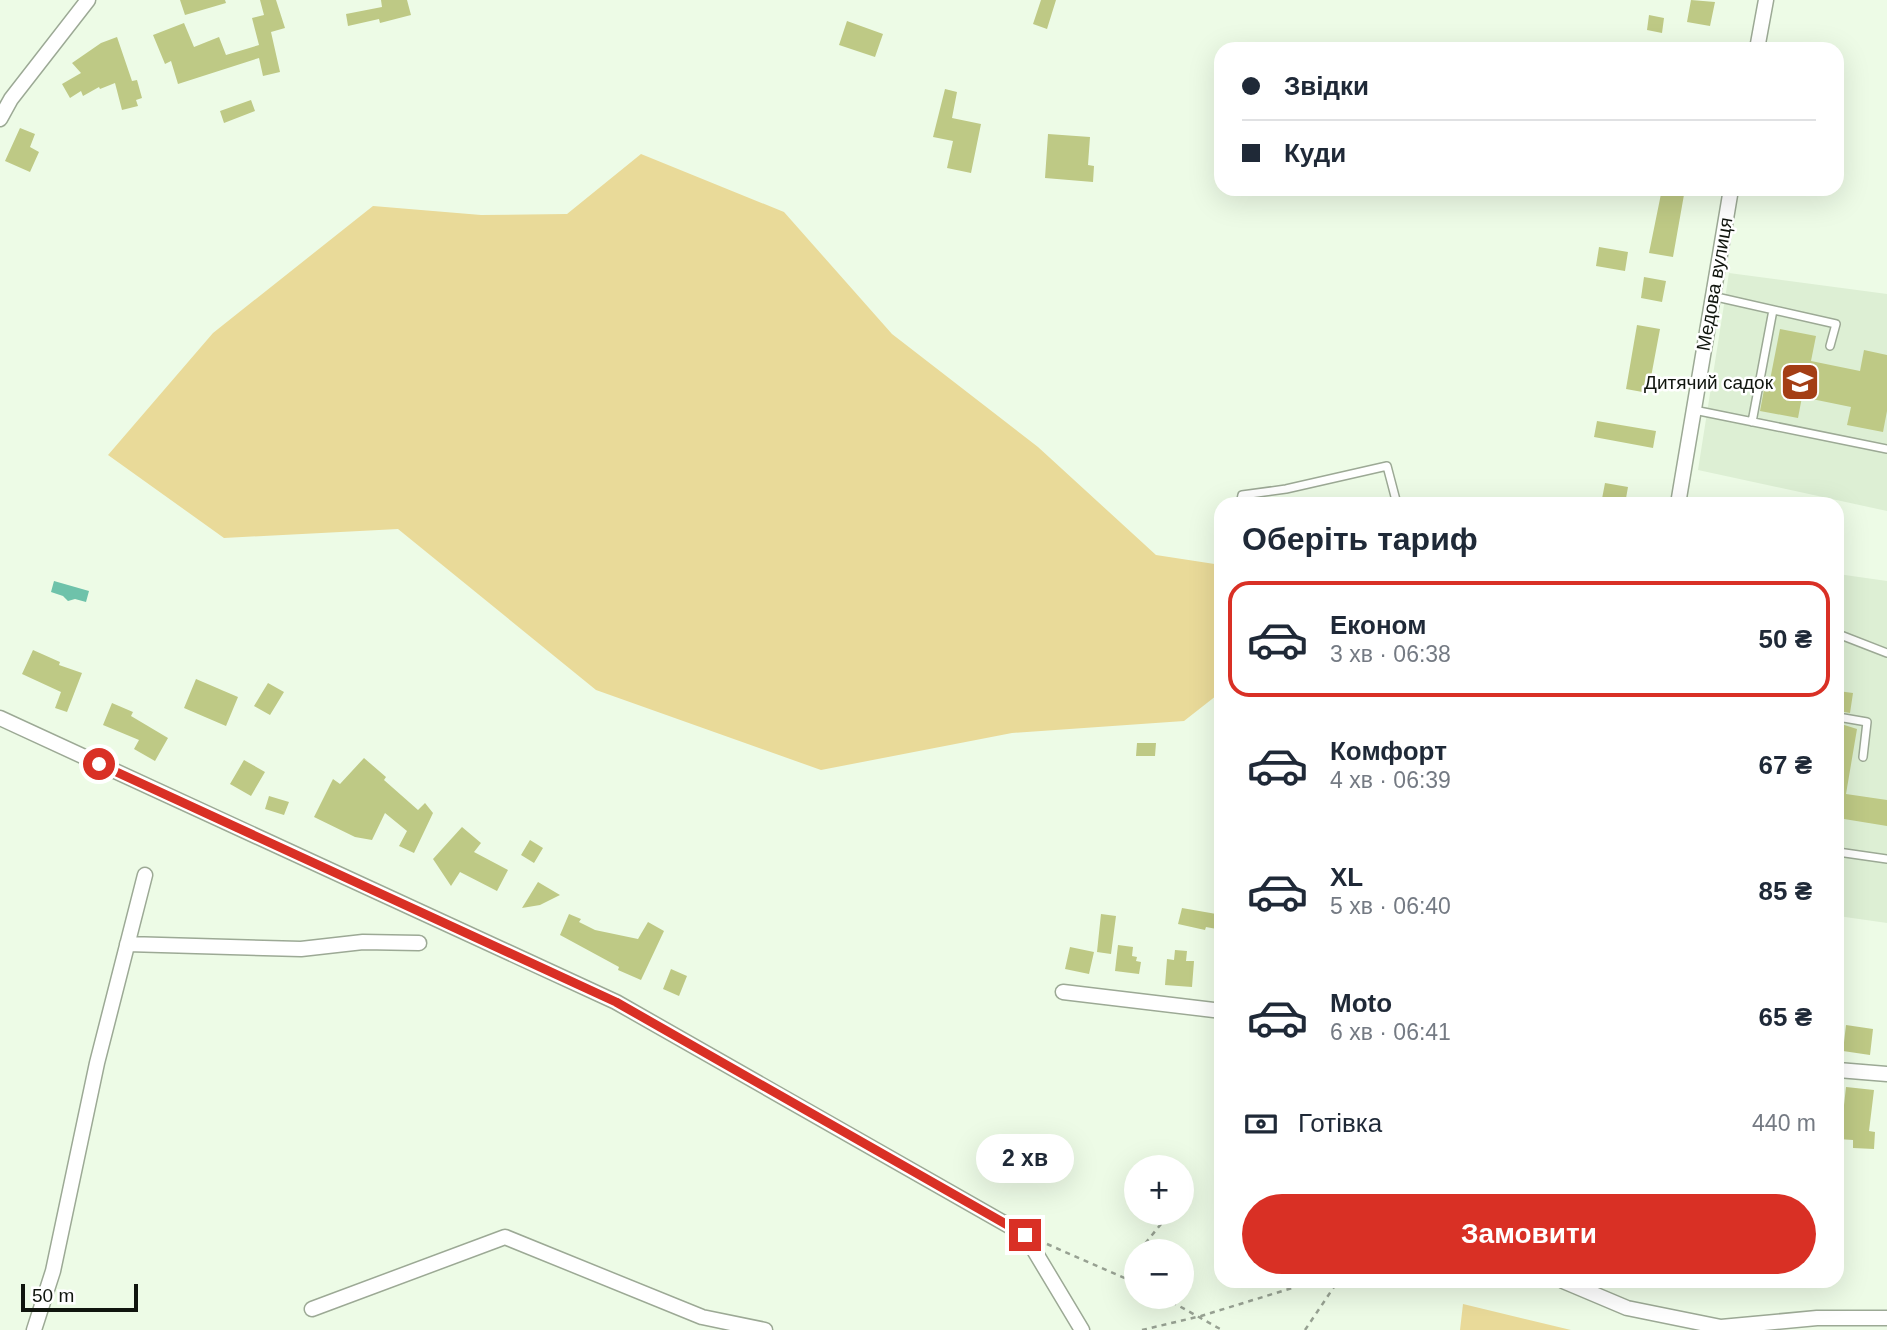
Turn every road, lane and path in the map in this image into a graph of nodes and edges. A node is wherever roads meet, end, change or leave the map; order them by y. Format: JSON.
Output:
{"nodes":[{"id":1,"x":88,"y":0,"type":"edge"},
{"id":2,"x":1766,"y":0,"type":"edge"},
{"id":3,"x":1758,"y":42,"type":"edge"},
{"id":4,"x":0,"y":119,"type":"edge"},
{"id":5,"x":1730,"y":196,"type":"edge"},
{"id":6,"x":1712,"y":296,"type":"junction"},
{"id":7,"x":1773,"y":310,"type":"junction"},
{"id":8,"x":1830,"y":346,"type":"dead end"},
{"id":9,"x":1693,"y":410,"type":"junction"},
{"id":10,"x":1752,"y":422,"type":"junction"},
{"id":11,"x":1887,"y":449,"type":"edge"},
{"id":12,"x":1241,"y":497,"type":"edge"},
{"id":13,"x":1395,"y":497,"type":"edge"},
{"id":14,"x":1679,"y":497,"type":"edge"},
{"id":15,"x":1844,"y":637,"type":"edge"},
{"id":16,"x":1887,"y":653,"type":"edge"},
{"id":17,"x":0,"y":718,"type":"edge"},
{"id":18,"x":1844,"y":718,"type":"edge"},
{"id":19,"x":1863,"y":757,"type":"dead end"},
{"id":20,"x":1844,"y":853,"type":"edge"},
{"id":21,"x":1887,"y":859,"type":"edge"},
{"id":22,"x":145,"y":875,"type":"dead end"},
{"id":23,"x":419,"y":943,"type":"dead end"},
{"id":24,"x":127,"y":944,"type":"junction"},
{"id":25,"x":1063,"y":992,"type":"dead end"},
{"id":26,"x":1214,"y":1011,"type":"edge"},
{"id":27,"x":1844,"y":1070,"type":"edge"},
{"id":28,"x":1887,"y":1074,"type":"edge"},
{"id":29,"x":1159,"y":1225,"type":"edge"},
{"id":30,"x":1025,"y":1235,"type":"junction"},
{"id":31,"x":1147,"y":1239,"type":"edge"},
{"id":32,"x":1124,"y":1278,"type":"edge"},
{"id":33,"x":1292,"y":1288,"type":"edge"},
{"id":34,"x":1333,"y":1288,"type":"edge"},
{"id":35,"x":1580,"y":1288,"type":"edge"},
{"id":36,"x":312,"y":1309,"type":"dead end"},
{"id":37,"x":1187,"y":1309,"type":"edge"},
{"id":38,"x":1201,"y":1316,"type":"junction"},
{"id":39,"x":1887,"y":1318,"type":"edge"},
{"id":40,"x":34,"y":1330,"type":"edge"},
{"id":41,"x":765,"y":1330,"type":"edge"},
{"id":42,"x":1082,"y":1330,"type":"edge"},
{"id":43,"x":1142,"y":1330,"type":"edge"},
{"id":44,"x":1222,"y":1330,"type":"edge"},
{"id":45,"x":1305,"y":1330,"type":"edge"}],
"edges":[{"from":1,"to":4,"type":"street"},
{"from":2,"to":3,"type":"street"},
{"from":5,"to":6,"type":"street","name":"Медова вулиця"},
{"from":6,"to":7,"type":"lane"},
{"from":6,"to":9,"type":"street","name":"Медова вулиця"},
{"from":7,"to":8,"type":"lane"},
{"from":7,"to":10,"type":"lane"},
{"from":9,"to":10,"type":"lane"},
{"from":9,"to":14,"type":"street","name":"Медова вулиця"},
{"from":10,"to":11,"type":"lane"},
{"from":12,"to":13,"type":"lane"},
{"from":15,"to":16,"type":"lane"},
{"from":17,"to":30,"type":"street"},
{"from":18,"to":19,"type":"lane"},
{"from":20,"to":21,"type":"lane"},
{"from":22,"to":24,"type":"street"},
{"from":23,"to":24,"type":"street"},
{"from":24,"to":40,"type":"street"},
{"from":25,"to":26,"type":"street"},
{"from":27,"to":28,"type":"street"},
{"from":29,"to":31,"type":"path"},
{"from":30,"to":32,"type":"path"},
{"from":30,"to":42,"type":"street"},
{"from":33,"to":38,"type":"path"},
{"from":34,"to":45,"type":"path"},
{"from":35,"to":39,"type":"street"},
{"from":36,"to":41,"type":"street"},
{"from":37,"to":38,"type":"path"},
{"from":38,"to":43,"type":"path"},
{"from":38,"to":44,"type":"path"}]}
